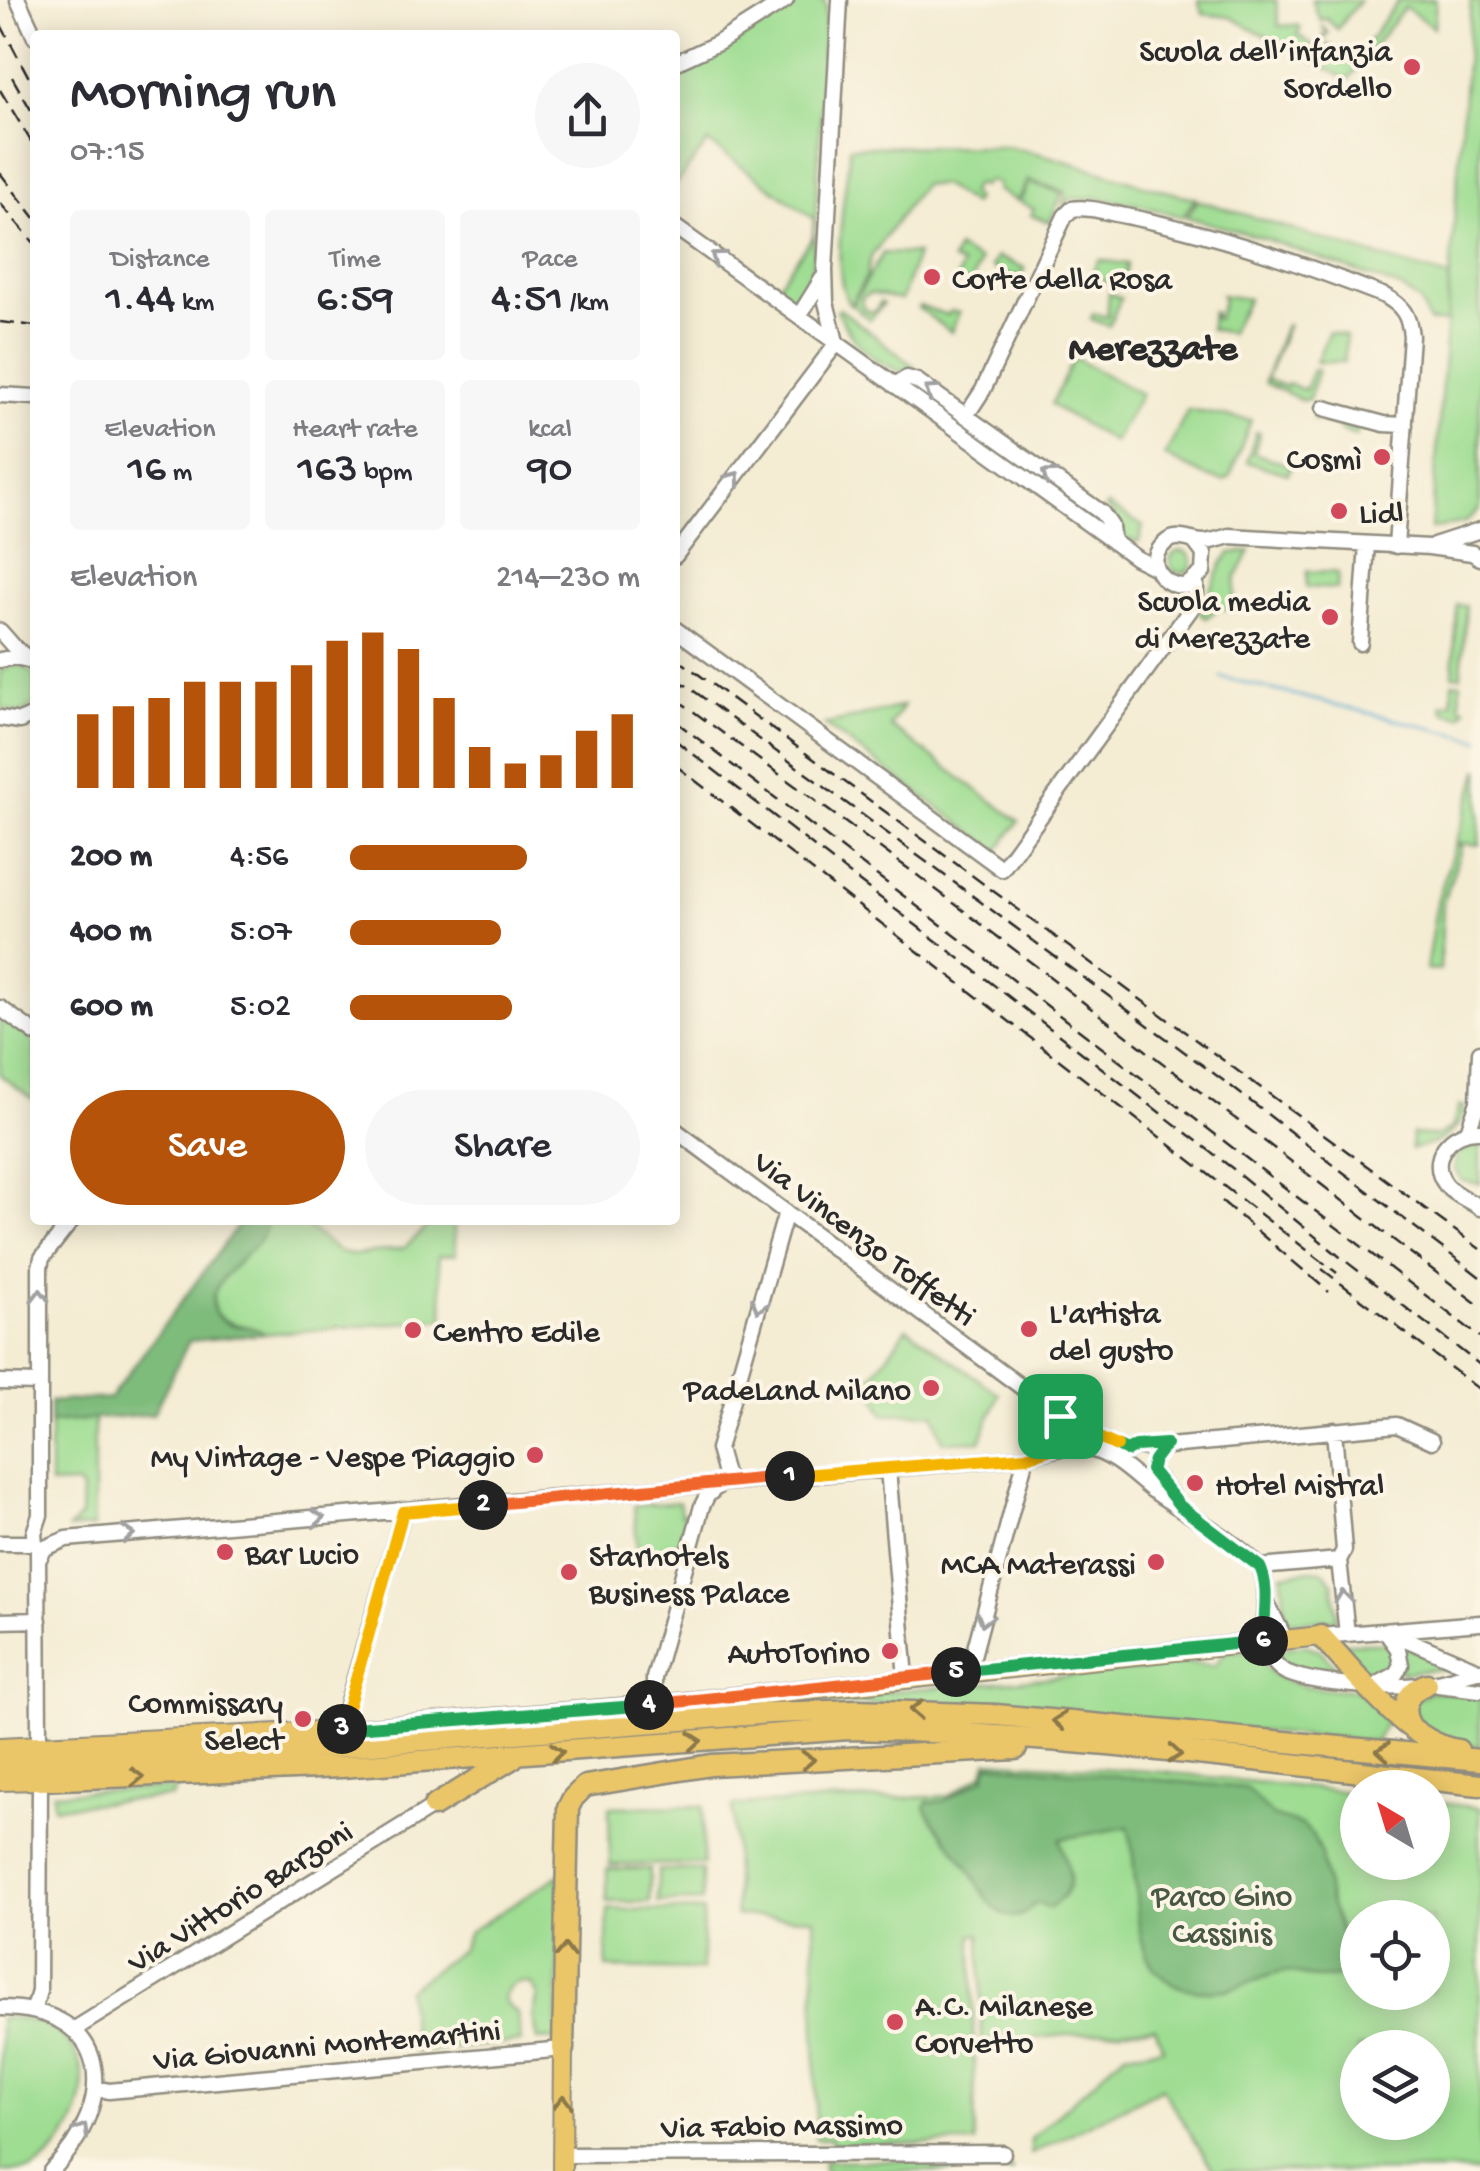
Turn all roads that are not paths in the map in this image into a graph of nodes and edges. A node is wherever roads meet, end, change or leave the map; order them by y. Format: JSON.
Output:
{"nodes":[{"id":1,"x":18,"y":0,"type":"edge"},
{"id":2,"x":786,"y":0,"type":"edge"},
{"id":3,"x":838,"y":2,"type":"edge"},
{"id":4,"x":31,"y":30,"type":"edge"},
{"id":5,"x":680,"y":61,"type":"edge"},
{"id":6,"x":680,"y":231,"type":"edge"},
{"id":7,"x":825,"y":270,"type":"junction"},
{"id":8,"x":799,"y":316,"type":"junction"},
{"id":9,"x":836,"y":344,"type":"junction"},
{"id":10,"x":894,"y":384,"type":"junction"},
{"id":11,"x":0,"y":395,"type":"edge"},
{"id":12,"x":30,"y":398,"type":"edge"},
{"id":13,"x":1324,"y":408,"type":"dead end"},
{"id":14,"x":966,"y":416,"type":"junction"},
{"id":15,"x":1404,"y":424,"type":"junction"},
{"id":16,"x":1480,"y":530,"type":"edge"},
{"id":17,"x":1257,"y":540,"type":"junction"},
{"id":18,"x":1480,"y":540,"type":"edge"},
{"id":19,"x":1194,"y":541,"type":"junction"},
{"id":20,"x":1367,"y":544,"type":"junction"},
{"id":21,"x":1117,"y":545,"type":"junction"},
{"id":22,"x":1396,"y":546,"type":"junction"},
{"id":23,"x":1161,"y":547,"type":"junction"},
{"id":24,"x":1429,"y":547,"type":"junction"},
{"id":25,"x":680,"y":549,"type":"edge"},
{"id":26,"x":1480,"y":556,"type":"edge"},
{"id":27,"x":1205,"y":560,"type":"junction"},
{"id":28,"x":1156,"y":568,"type":"junction"},
{"id":29,"x":1196,"y":582,"type":"junction"},
{"id":30,"x":1176,"y":586,"type":"junction"},
{"id":31,"x":1184,"y":616,"type":"junction"},
{"id":32,"x":680,"y":632,"type":"edge"},
{"id":33,"x":0,"y":635,"type":"edge"},
{"id":34,"x":1360,"y":642,"type":"dead end"},
{"id":35,"x":0,"y":660,"type":"edge"},
{"id":36,"x":30,"y":660,"type":"edge"},
{"id":37,"x":30,"y":661,"type":"edge"},
{"id":38,"x":30,"y":716,"type":"edge"},
{"id":39,"x":0,"y":718,"type":"edge"},
{"id":40,"x":0,"y":1008,"type":"edge"},
{"id":41,"x":30,"y":1029,"type":"edge"},
{"id":42,"x":1480,"y":1052,"type":"edge"},
{"id":43,"x":1474,"y":1131,"type":"edge"},
{"id":44,"x":680,"y":1134,"type":"edge"},
{"id":45,"x":1473,"y":1198,"type":"edge"},
{"id":46,"x":1480,"y":1208,"type":"edge"},
{"id":47,"x":786,"y":1212,"type":"junction"},
{"id":48,"x":68,"y":1225,"type":"edge"},
{"id":49,"x":0,"y":1382,"type":"edge"},
{"id":50,"x":39,"y":1383,"type":"junction"},
{"id":51,"x":1054,"y":1420,"type":"junction"},
{"id":52,"x":1079,"y":1429,"type":"junction"},
{"id":53,"x":1334,"y":1430,"type":"junction"},
{"id":54,"x":1432,"y":1441,"type":"dead end"},
{"id":55,"x":1073,"y":1446,"type":"junction"},
{"id":56,"x":1054,"y":1448,"type":"junction"},
{"id":57,"x":1026,"y":1457,"type":"junction"},
{"id":58,"x":1125,"y":1457,"type":"junction"},
{"id":59,"x":1147,"y":1464,"type":"junction"},
{"id":60,"x":888,"y":1469,"type":"junction"},
{"id":61,"x":727,"y":1481,"type":"junction"},
{"id":62,"x":403,"y":1512,"type":"junction"},
{"id":63,"x":42,"y":1538,"type":"junction"},
{"id":64,"x":0,"y":1543,"type":"edge"},
{"id":65,"x":1339,"y":1560,"type":"junction"},
{"id":66,"x":1260,"y":1567,"type":"junction"},
{"id":67,"x":40,"y":1620,"type":"junction"},
{"id":68,"x":0,"y":1621,"type":"edge"},
{"id":69,"x":1480,"y":1623,"type":"edge"},
{"id":70,"x":1384,"y":1630,"type":"junction"},
{"id":71,"x":1347,"y":1634,"type":"junction"},
{"id":72,"x":1321,"y":1636,"type":"junction"},
{"id":73,"x":1275,"y":1640,"type":"junction"},
{"id":74,"x":970,"y":1671,"type":"junction"},
{"id":75,"x":1480,"y":1671,"type":"edge"},
{"id":76,"x":906,"y":1678,"type":"junction"},
{"id":77,"x":1427,"y":1684,"type":"junction"},
{"id":78,"x":1369,"y":1686,"type":"junction"},
{"id":79,"x":1480,"y":1690,"type":"edge"},
{"id":80,"x":665,"y":1704,"type":"junction"},
{"id":81,"x":1412,"y":1729,"type":"junction"},
{"id":82,"x":340,"y":1730,"type":"junction"},
{"id":83,"x":39,"y":1745,"type":"junction"},
{"id":84,"x":1078,"y":1745,"type":"junction"},
{"id":85,"x":0,"y":1747,"type":"edge"},
{"id":86,"x":598,"y":1749,"type":"junction"},
{"id":87,"x":1480,"y":1751,"type":"edge"},
{"id":88,"x":516,"y":1756,"type":"junction"},
{"id":89,"x":1480,"y":1760,"type":"edge"},
{"id":90,"x":420,"y":1762,"type":"junction"},
{"id":91,"x":0,"y":1764,"type":"edge"},
{"id":92,"x":711,"y":1766,"type":"junction"},
{"id":93,"x":40,"y":1780,"type":"junction"},
{"id":94,"x":0,"y":1781,"type":"edge"},
{"id":95,"x":1480,"y":1785,"type":"edge"},
{"id":96,"x":434,"y":1806,"type":"junction"},
{"id":97,"x":0,"y":2008,"type":"edge"},
{"id":98,"x":34,"y":2009,"type":"junction"},
{"id":99,"x":73,"y":2030,"type":"junction"},
{"id":100,"x":563,"y":2049,"type":"junction"},
{"id":101,"x":96,"y":2088,"type":"junction"},
{"id":102,"x":1004,"y":2153,"type":"dead end"},
{"id":103,"x":562,"y":2163,"type":"edge"},
{"id":104,"x":54,"y":2170,"type":"edge"}],
"edges":[{"from":1,"to":4,"type":"street"},
{"from":2,"to":5,"type":"street"},
{"from":3,"to":7,"type":"street"},
{"from":8,"to":6,"type":"street","one_way":true},
{"from":7,"to":8,"type":"street"},
{"from":7,"to":9,"type":"street"},
{"from":8,"to":9,"type":"street"},
{"from":9,"to":10,"type":"street"},
{"from":25,"to":9,"type":"street","one_way":true},
{"from":14,"to":10,"type":"street","one_way":true},
{"from":10,"to":21,"type":"street"},
{"from":11,"to":12,"type":"street"},
{"from":13,"to":15,"type":"street"},
{"from":14,"to":15,"type":"street"},
{"from":21,"to":14,"type":"street","one_way":true},
{"from":15,"to":22,"type":"street"},
{"from":16,"to":24,"type":"street"},
{"from":17,"to":19,"type":"street"},
{"from":17,"to":20,"type":"street"},
{"from":17,"to":27,"type":"street"},
{"from":18,"to":26,"type":"street"},
{"from":19,"to":23,"type":"street"},
{"from":19,"to":27,"type":"street"},
{"from":20,"to":22,"type":"street"},
{"from":20,"to":34,"type":"street"},
{"from":21,"to":23,"type":"street"},
{"from":21,"to":28,"type":"street"},
{"from":22,"to":24,"type":"street"},
{"from":23,"to":28,"type":"street"},
{"from":24,"to":26,"type":"street"},
{"from":27,"to":29,"type":"street"},
{"from":28,"to":30,"type":"street"},
{"from":29,"to":30,"type":"street"},
{"from":29,"to":31,"type":"street"},
{"from":30,"to":31,"type":"street"},
{"from":31,"to":32,"type":"street"},
{"from":33,"to":36,"type":"street"},
{"from":35,"to":37,"type":"street"},
{"from":38,"to":39,"type":"street"},
{"from":40,"to":41,"type":"street"},
{"from":42,"to":43,"type":"street"},
{"from":43,"to":45,"type":"street"},
{"from":44,"to":47,"type":"street","name":"Via Vincenzo Toffetti"},
{"from":45,"to":46,"type":"street"},
{"from":47,"to":51,"type":"street","name":"Via Vincenzo Toffetti"},
{"from":47,"to":61,"type":"street","one_way":true},
{"from":50,"to":48,"type":"street","one_way":true},
{"from":49,"to":50,"type":"street"},
{"from":50,"to":63,"type":"street"},
{"from":51,"to":52,"type":"street","name":"Via Vincenzo Toffetti"},
{"from":51,"to":56,"type":"street"},
{"from":52,"to":55,"type":"street"},
{"from":52,"to":58,"type":"street","name":"Via Vincenzo Toffetti"},
{"from":53,"to":54,"type":"street"},
{"from":53,"to":59,"type":"street"},
{"from":53,"to":65,"type":"street"},
{"from":55,"to":56,"type":"street"},
{"from":55,"to":58,"type":"street","name":"Via Vincenzo Toffetti"},
{"from":56,"to":57,"type":"street"},
{"from":57,"to":60,"type":"street"},
{"from":57,"to":74,"type":"street","one_way":true},
{"from":58,"to":59,"type":"street","name":"Via Vincenzo Toffetti"},
{"from":58,"to":59,"type":"street"},
{"from":59,"to":66,"type":"street","name":"Via Vincenzo Toffetti"},
{"from":60,"to":61,"type":"street"},
{"from":60,"to":76,"type":"street"},
{"from":61,"to":62,"type":"street"},
{"from":61,"to":80,"type":"street"},
{"from":63,"to":62,"type":"street","one_way":true},
{"from":62,"to":82,"type":"street"},
{"from":63,"to":64,"type":"street"},
{"from":63,"to":67,"type":"street"},
{"from":65,"to":66,"type":"street"},
{"from":71,"to":65,"type":"street","one_way":true},
{"from":66,"to":73,"type":"street"},
{"from":67,"to":68,"type":"street"},
{"from":67,"to":83,"type":"street"},
{"from":69,"to":70,"type":"street"},
{"from":70,"to":71,"type":"street"},
{"from":70,"to":75,"type":"street"},
{"from":70,"to":78,"type":"street"},
{"from":71,"to":72,"type":"street"},
{"from":72,"to":73,"type":"main road"},
{"from":72,"to":78,"type":"highway"},
{"from":73,"to":74,"type":"main road"},
{"from":73,"to":78,"type":"street"},
{"from":74,"to":76,"type":"main road"},
{"from":75,"to":77,"type":"street"},
{"from":76,"to":80,"type":"main road"},
{"from":77,"to":78,"type":"street"},
{"from":77,"to":79,"type":"street"},
{"from":77,"to":81,"type":"highway"},
{"from":78,"to":81,"type":"highway"},
{"from":80,"to":82,"type":"main road"},
{"from":81,"to":87,"type":"highway"},
{"from":82,"to":83,"type":"main road"},
{"from":83,"to":85,"type":"main road"},
{"from":86,"to":84,"type":"highway","one_way":true},
{"from":92,"to":84,"type":"highway","one_way":true},
{"from":84,"to":95,"type":"highway","one_way":true},
{"from":88,"to":86,"type":"highway","one_way":true},
{"from":86,"to":92,"type":"highway"},
{"from":88,"to":90,"type":"highway"},
{"from":88,"to":96,"type":"highway"},
{"from":89,"to":91,"type":"highway","one_way":true},
{"from":93,"to":90,"type":"highway","one_way":true},
{"from":90,"to":96,"type":"highway"},
{"from":100,"to":92,"type":"highway","one_way":true},
{"from":93,"to":94,"type":"main road"},
{"from":93,"to":98,"type":"street"},
{"from":96,"to":99,"type":"street","name":"Via Vittorio Barzoni"},
{"from":97,"to":98,"type":"street"},
{"from":98,"to":99,"type":"street"},
{"from":99,"to":101,"type":"street"},
{"from":100,"to":101,"type":"street","name":"Via Giovanni Montemartini"},
{"from":103,"to":100,"type":"main road","name":"Via Fabio Massimo","one_way":true},
{"from":104,"to":101,"type":"street","one_way":true},
{"from":102,"to":103,"type":"street","name":"Via Fabio Massimo"}]}
